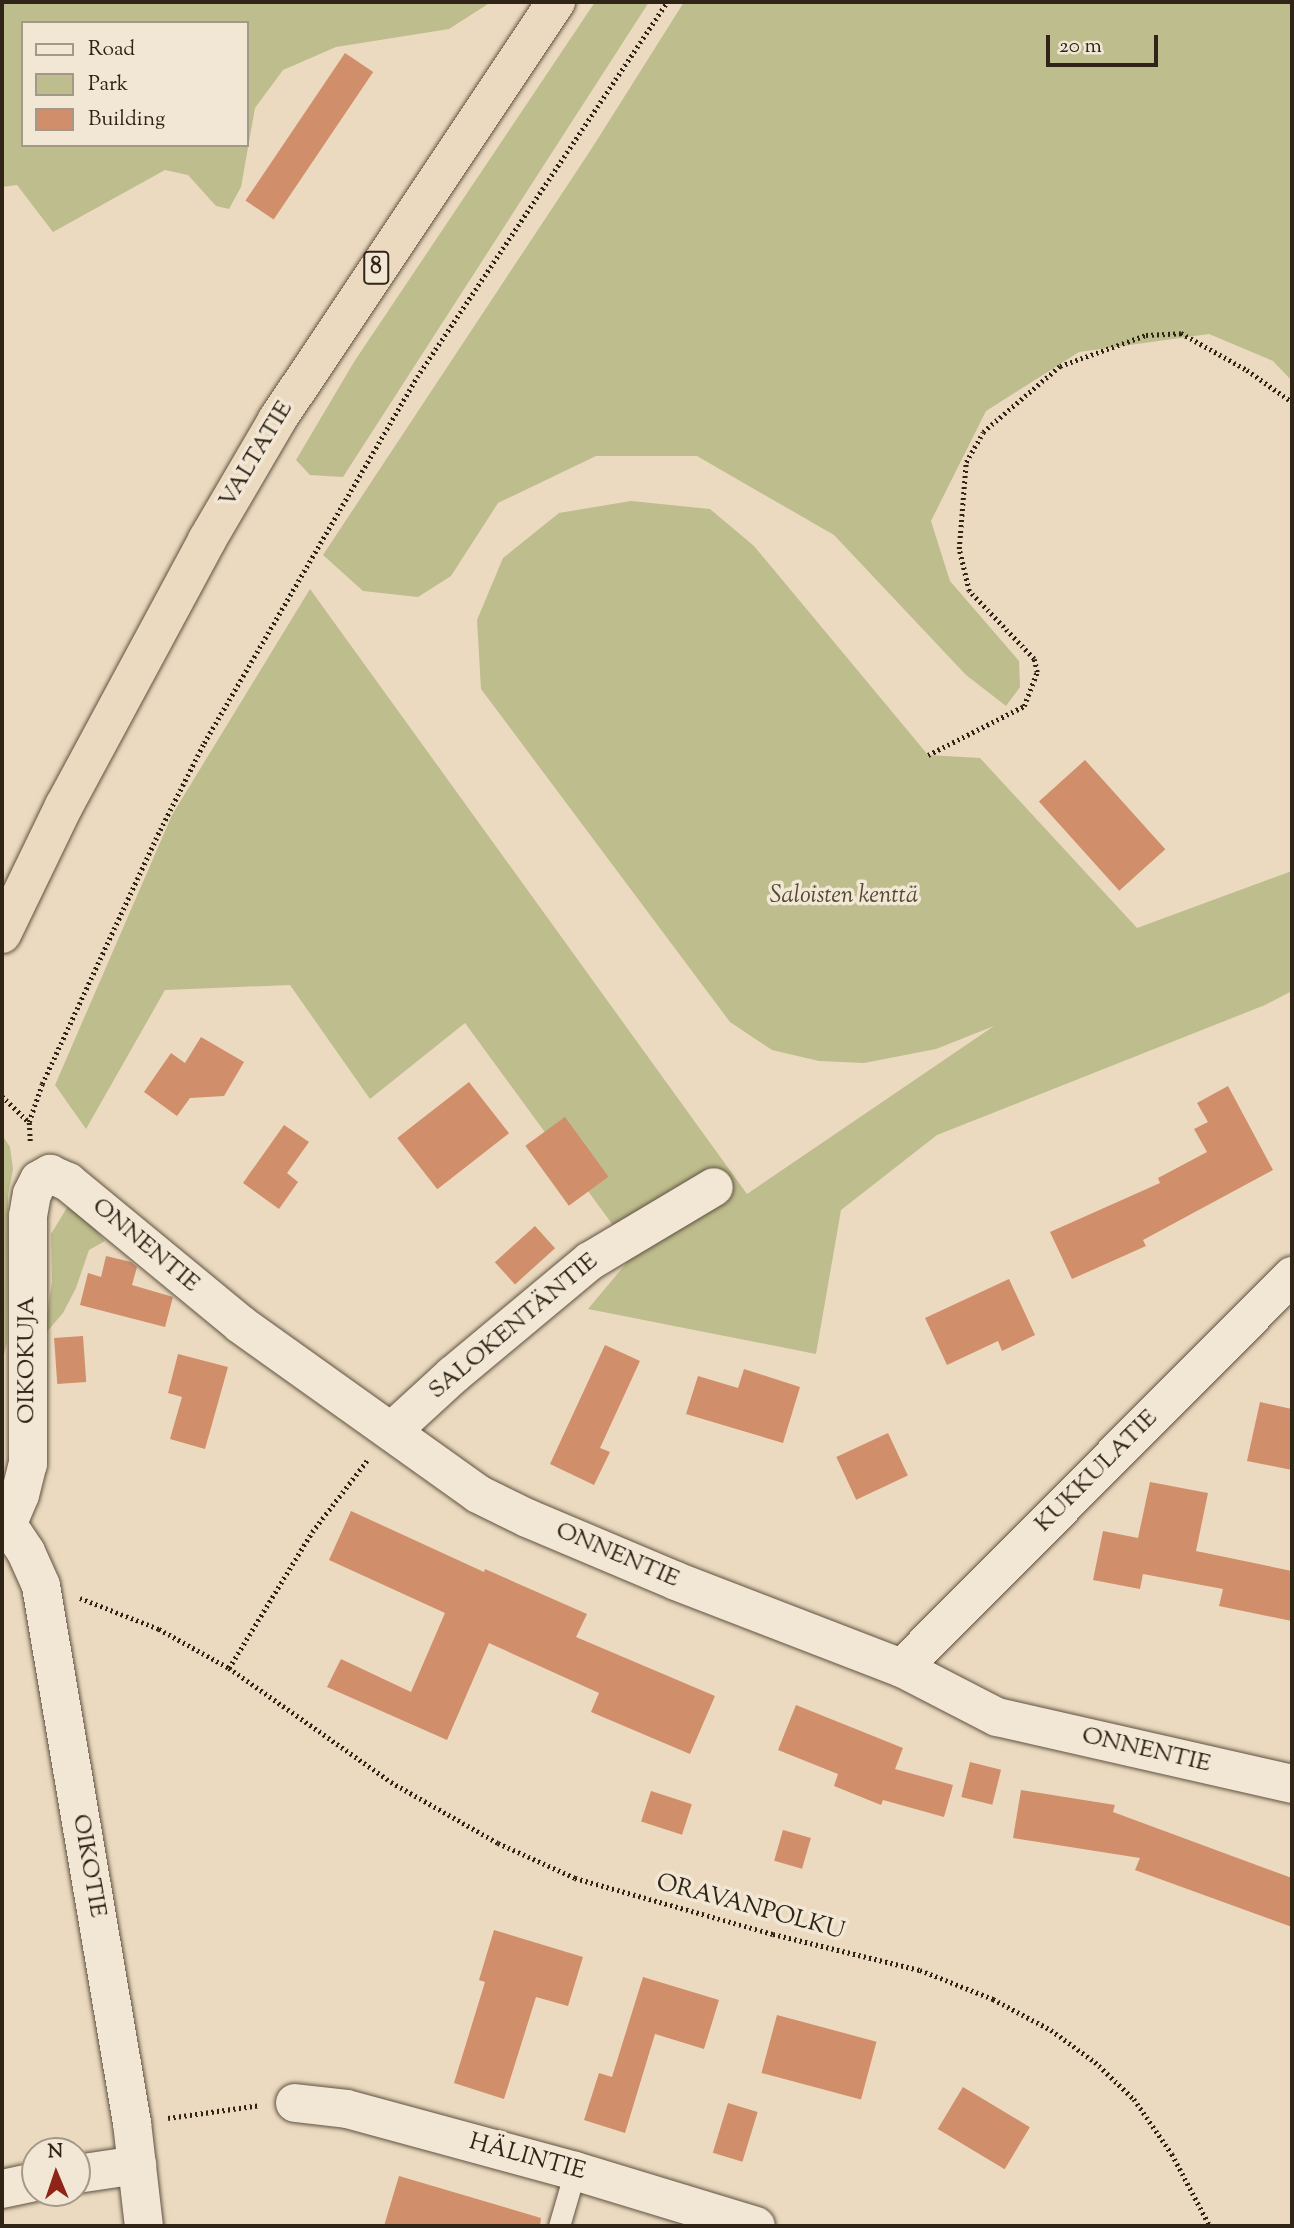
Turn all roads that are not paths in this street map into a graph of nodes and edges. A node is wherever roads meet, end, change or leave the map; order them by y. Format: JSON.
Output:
{"nodes":[{"id":1,"x":556,"y":2,"type":"edge"},
{"id":2,"x":2,"y":934,"type":"edge"},
{"id":3,"x":714,"y":1187,"type":"dead end"},
{"id":4,"x":32,"y":1194,"type":"joint"},
{"id":5,"x":1292,"y":1276,"type":"edge"},
{"id":6,"x":391,"y":1431,"type":"junction"},
{"id":7,"x":5,"y":1520,"type":"edge"},
{"id":8,"x":902,"y":1668,"type":"junction"},
{"id":9,"x":1292,"y":1784,"type":"edge"},
{"id":10,"x":295,"y":2103,"type":"road end"},
{"id":11,"x":137,"y":2165,"type":"junction"},
{"id":12,"x":575,"y":2171,"type":"junction"},
{"id":13,"x":91,"y":2172,"type":"edge"},
{"id":14,"x":21,"y":2185,"type":"edge"},
{"id":15,"x":2,"y":2189,"type":"edge"},
{"id":16,"x":144,"y":2226,"type":"edge"},
{"id":17,"x":559,"y":2226,"type":"edge"},
{"id":18,"x":756,"y":2226,"type":"edge"}],
"edges":[{"from":1,"to":2,"type":"highway","name":"VALTATIE","number":"8"},
{"from":3,"to":6,"type":"street","name":"SALOKENTÄNTIE"},
{"from":4,"to":6,"type":"street","name":"ONNENTIE"},
{"from":4,"to":7,"type":"street","name":"OIKOKUJA"},
{"from":5,"to":8,"type":"street","name":"KUKKULATIE"},
{"from":6,"to":8,"type":"street","name":"ONNENTIE"},
{"from":7,"to":11,"type":"street","name":"OIKOTIE"},
{"from":8,"to":9,"type":"street","name":"ONNENTIE"},
{"from":10,"to":12,"type":"street","name":"HÄLINTIE"},
{"from":11,"to":13,"type":"street"},
{"from":11,"to":16,"type":"street","name":"OIKOTIE"},
{"from":12,"to":17,"type":"lane"},
{"from":12,"to":18,"type":"street","name":"HÄLINTIE"},
{"from":14,"to":15,"type":"street"}]}
